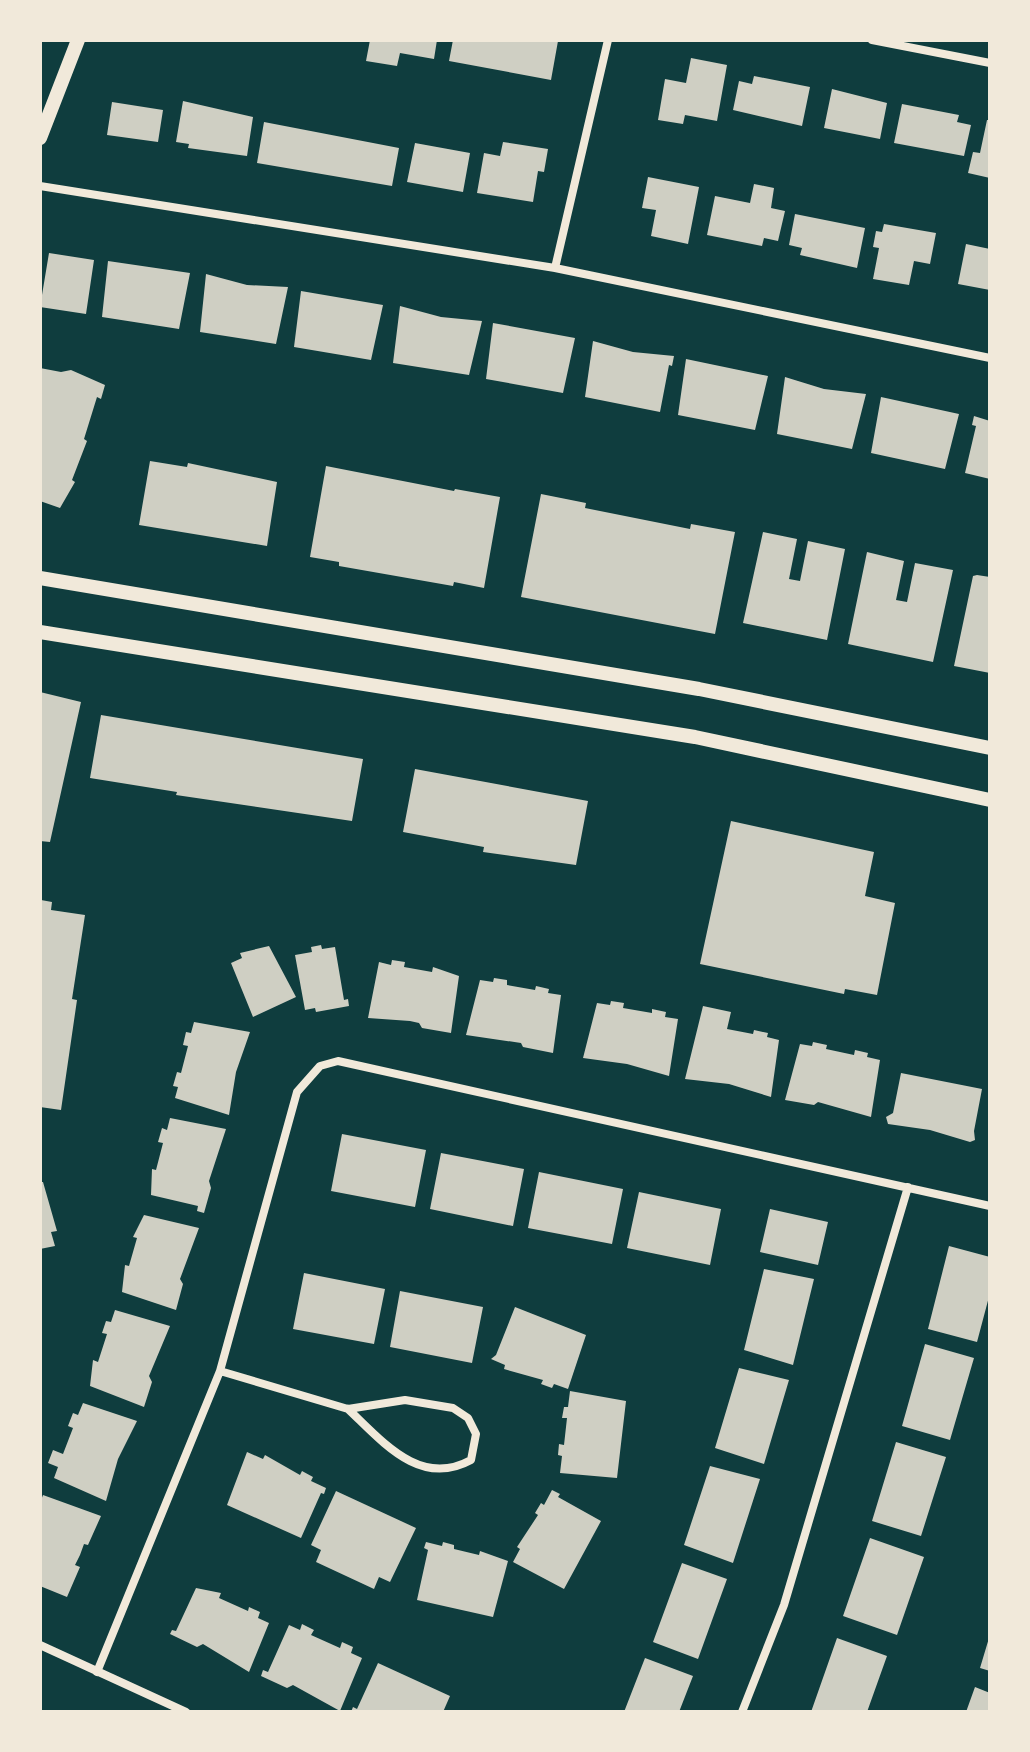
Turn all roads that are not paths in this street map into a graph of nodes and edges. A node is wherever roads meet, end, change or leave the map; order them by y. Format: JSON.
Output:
{"nodes":[{"id":1,"x":78,"y":40,"type":"edge"},
{"id":2,"x":608,"y":40,"type":"edge"},
{"id":3,"x":872,"y":40,"type":"edge"},
{"id":4,"x":990,"y":63,"type":"edge"},
{"id":5,"x":40,"y":138,"type":"edge"},
{"id":6,"x":40,"y":186,"type":"edge"},
{"id":7,"x":555,"y":268,"type":"junction"},
{"id":8,"x":990,"y":358,"type":"edge"},
{"id":9,"x":40,"y":578,"type":"edge"},
{"id":10,"x":40,"y":632,"type":"edge"},
{"id":11,"x":990,"y":748,"type":"edge"},
{"id":12,"x":990,"y":800,"type":"edge"},
{"id":13,"x":908,"y":1187,"type":"junction"},
{"id":14,"x":990,"y":1206,"type":"edge"},
{"id":15,"x":220,"y":1371,"type":"junction"},
{"id":16,"x":348,"y":1409,"type":"junction"},
{"id":17,"x":40,"y":1645,"type":"edge"},
{"id":18,"x":97,"y":1672,"type":"junction"},
{"id":19,"x":186,"y":1712,"type":"edge"},
{"id":20,"x":742,"y":1712,"type":"edge"}],
"edges":[{"from":1,"to":5,"type":"street"},
{"from":2,"to":7,"type":"street"},
{"from":3,"to":4,"type":"street"},
{"from":6,"to":7,"type":"street"},
{"from":7,"to":8,"type":"street"},
{"from":9,"to":11,"type":"street"},
{"from":10,"to":12,"type":"street"},
{"from":13,"to":14,"type":"street"},
{"from":13,"to":15,"type":"street"},
{"from":13,"to":20,"type":"street"},
{"from":15,"to":16,"type":"street"},
{"from":15,"to":18,"type":"street"},
{"from":16,"to":16,"type":"street"},
{"from":17,"to":18,"type":"street"},
{"from":18,"to":19,"type":"street"}]}
